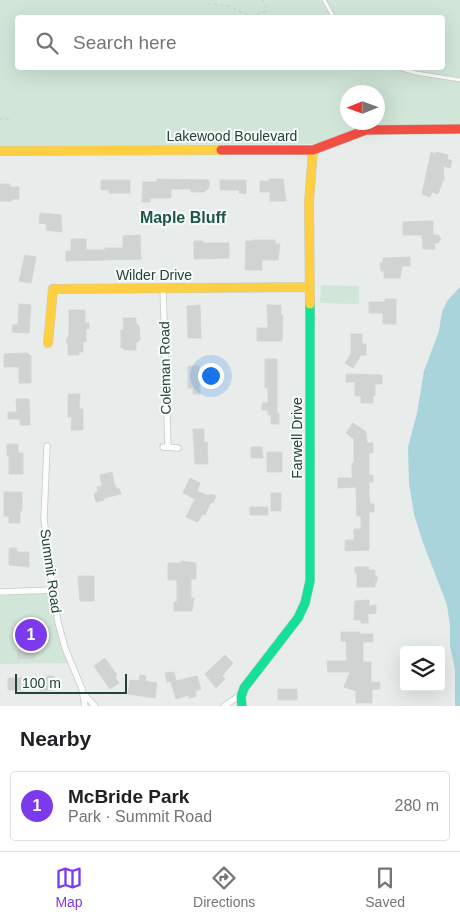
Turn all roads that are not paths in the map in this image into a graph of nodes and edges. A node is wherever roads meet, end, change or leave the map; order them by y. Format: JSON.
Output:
{"nodes":[{"id":1,"x":324,"y":0,"type":"edge"},
{"id":2,"x":332,"y":15,"type":"edge"},
{"id":3,"x":406,"y":70,"type":"edge"},
{"id":4,"x":460,"y":80,"type":"edge"},
{"id":5,"x":460,"y":129,"type":"edge"},
{"id":6,"x":313,"y":150,"type":"junction"},
{"id":7,"x":0,"y":151,"type":"edge"},
{"id":8,"x":310,"y":287,"type":"junction"},
{"id":9,"x":163,"y":288,"type":"junction"},
{"id":10,"x":48,"y":343,"type":"dead end"},
{"id":11,"x":47,"y":446,"type":"dead end"},
{"id":12,"x":178,"y":448,"type":"dead end"},
{"id":13,"x":53,"y":590,"type":"junction"},
{"id":14,"x":0,"y":592,"type":"edge"},
{"id":15,"x":82,"y":692,"type":"junction"},
{"id":16,"x":242,"y":694,"type":"junction"},
{"id":17,"x":85,"y":706,"type":"edge"},
{"id":18,"x":95,"y":706,"type":"edge"},
{"id":19,"x":224,"y":706,"type":"edge"},
{"id":20,"x":242,"y":706,"type":"edge"}],
"edges":[{"from":1,"to":2,"type":"lane"},
{"from":3,"to":4,"type":"lane"},
{"from":5,"to":6,"type":"street","name":"Lakewood Boulevard"},
{"from":6,"to":7,"type":"street","name":"Lakewood Boulevard"},
{"from":6,"to":8,"type":"street","name":"Farwell Drive"},
{"from":8,"to":9,"type":"street","name":"Wilder Drive"},
{"from":8,"to":16,"type":"street","name":"Farwell Drive"},
{"from":9,"to":10,"type":"street","name":"Wilder Drive"},
{"from":9,"to":12,"type":"street","name":"Coleman Road"},
{"from":11,"to":13,"type":"street","name":"Summit Road"},
{"from":13,"to":14,"type":"street"},
{"from":13,"to":15,"type":"street","name":"Summit Road"},
{"from":15,"to":17,"type":"street","name":"Summit Road"},
{"from":15,"to":18,"type":"street","name":"Summit Road"},
{"from":16,"to":19,"type":"street"},
{"from":16,"to":20,"type":"street","name":"Farwell Drive"}]}
